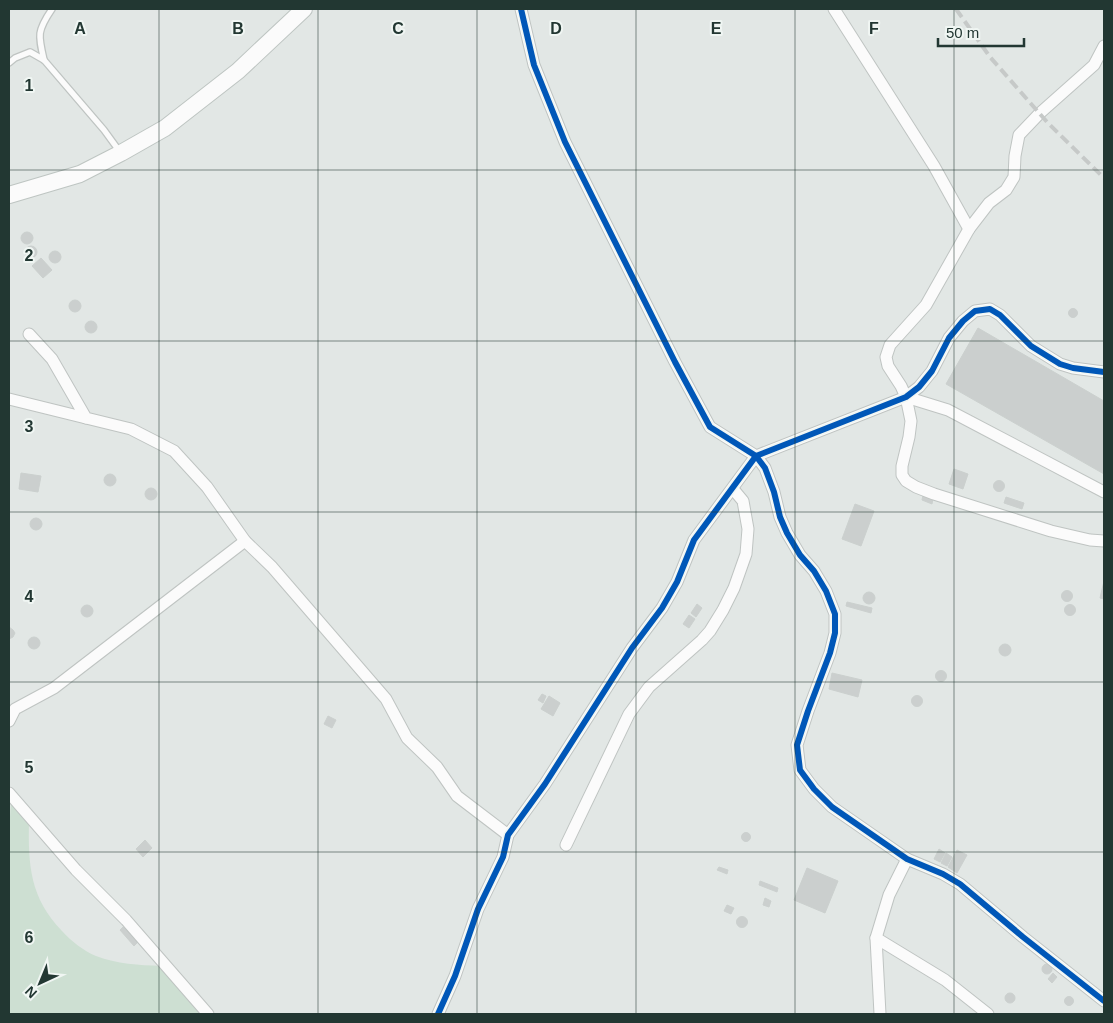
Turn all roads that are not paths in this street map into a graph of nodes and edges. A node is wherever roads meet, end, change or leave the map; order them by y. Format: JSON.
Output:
{"nodes":[{"id":1,"x":52,"y":9,"type":"edge"},
{"id":2,"x":304,"y":9,"type":"edge"},
{"id":3,"x":522,"y":9,"type":"edge"},
{"id":4,"x":834,"y":9,"type":"edge"},
{"id":5,"x":1104,"y":46,"type":"edge"},
{"id":6,"x":44,"y":60,"type":"junction"},
{"id":7,"x":9,"y":63,"type":"edge"},
{"id":8,"x":121,"y":154,"type":"junction"},
{"id":9,"x":9,"y":195,"type":"edge"},
{"id":10,"x":969,"y":229,"type":"junction"},
{"id":11,"x":29,"y":334,"type":"dead end"},
{"id":12,"x":1104,"y":372,"type":"edge"},
{"id":13,"x":906,"y":397,"type":"junction"},
{"id":14,"x":9,"y":399,"type":"edge"},
{"id":15,"x":86,"y":418,"type":"junction"},
{"id":16,"x":756,"y":456,"type":"junction"},
{"id":17,"x":734,"y":488,"type":"junction"},
{"id":18,"x":1104,"y":492,"type":"edge"},
{"id":19,"x":245,"y":541,"type":"junction"},
{"id":20,"x":1104,"y":541,"type":"edge"},
{"id":21,"x":12,"y":705,"type":"edge"},
{"id":22,"x":9,"y":721,"type":"edge"},
{"id":23,"x":9,"y":793,"type":"edge"},
{"id":24,"x":508,"y":835,"type":"junction"},
{"id":25,"x":566,"y":845,"type":"dead end"},
{"id":26,"x":907,"y":859,"type":"junction"},
{"id":27,"x":876,"y":938,"type":"junction"},
{"id":28,"x":1104,"y":1001,"type":"edge"},
{"id":29,"x":208,"y":1014,"type":"edge"},
{"id":30,"x":438,"y":1014,"type":"edge"},
{"id":31,"x":880,"y":1014,"type":"edge"},
{"id":32,"x":988,"y":1014,"type":"edge"}],
"edges":[{"from":1,"to":6,"type":"lane"},
{"from":2,"to":8,"type":"main road"},
{"from":3,"to":16,"type":"street"},
{"from":4,"to":10,"type":"street"},
{"from":5,"to":10,"type":"street"},
{"from":6,"to":7,"type":"lane"},
{"from":6,"to":8,"type":"lane"},
{"from":8,"to":9,"type":"main road"},
{"from":10,"to":13,"type":"street"},
{"from":11,"to":15,"type":"street"},
{"from":12,"to":13,"type":"street"},
{"from":13,"to":16,"type":"street"},
{"from":13,"to":18,"type":"street"},
{"from":13,"to":20,"type":"street"},
{"from":14,"to":15,"type":"street"},
{"from":15,"to":19,"type":"street"},
{"from":16,"to":17,"type":"street"},
{"from":16,"to":26,"type":"street"},
{"from":17,"to":24,"type":"street"},
{"from":17,"to":25,"type":"street"},
{"from":19,"to":21,"type":"street"},
{"from":19,"to":24,"type":"street"},
{"from":21,"to":22,"type":"street"},
{"from":23,"to":29,"type":"street"},
{"from":24,"to":30,"type":"street"},
{"from":26,"to":27,"type":"street"},
{"from":26,"to":28,"type":"street"},
{"from":27,"to":31,"type":"street"},
{"from":27,"to":32,"type":"street"}]}
